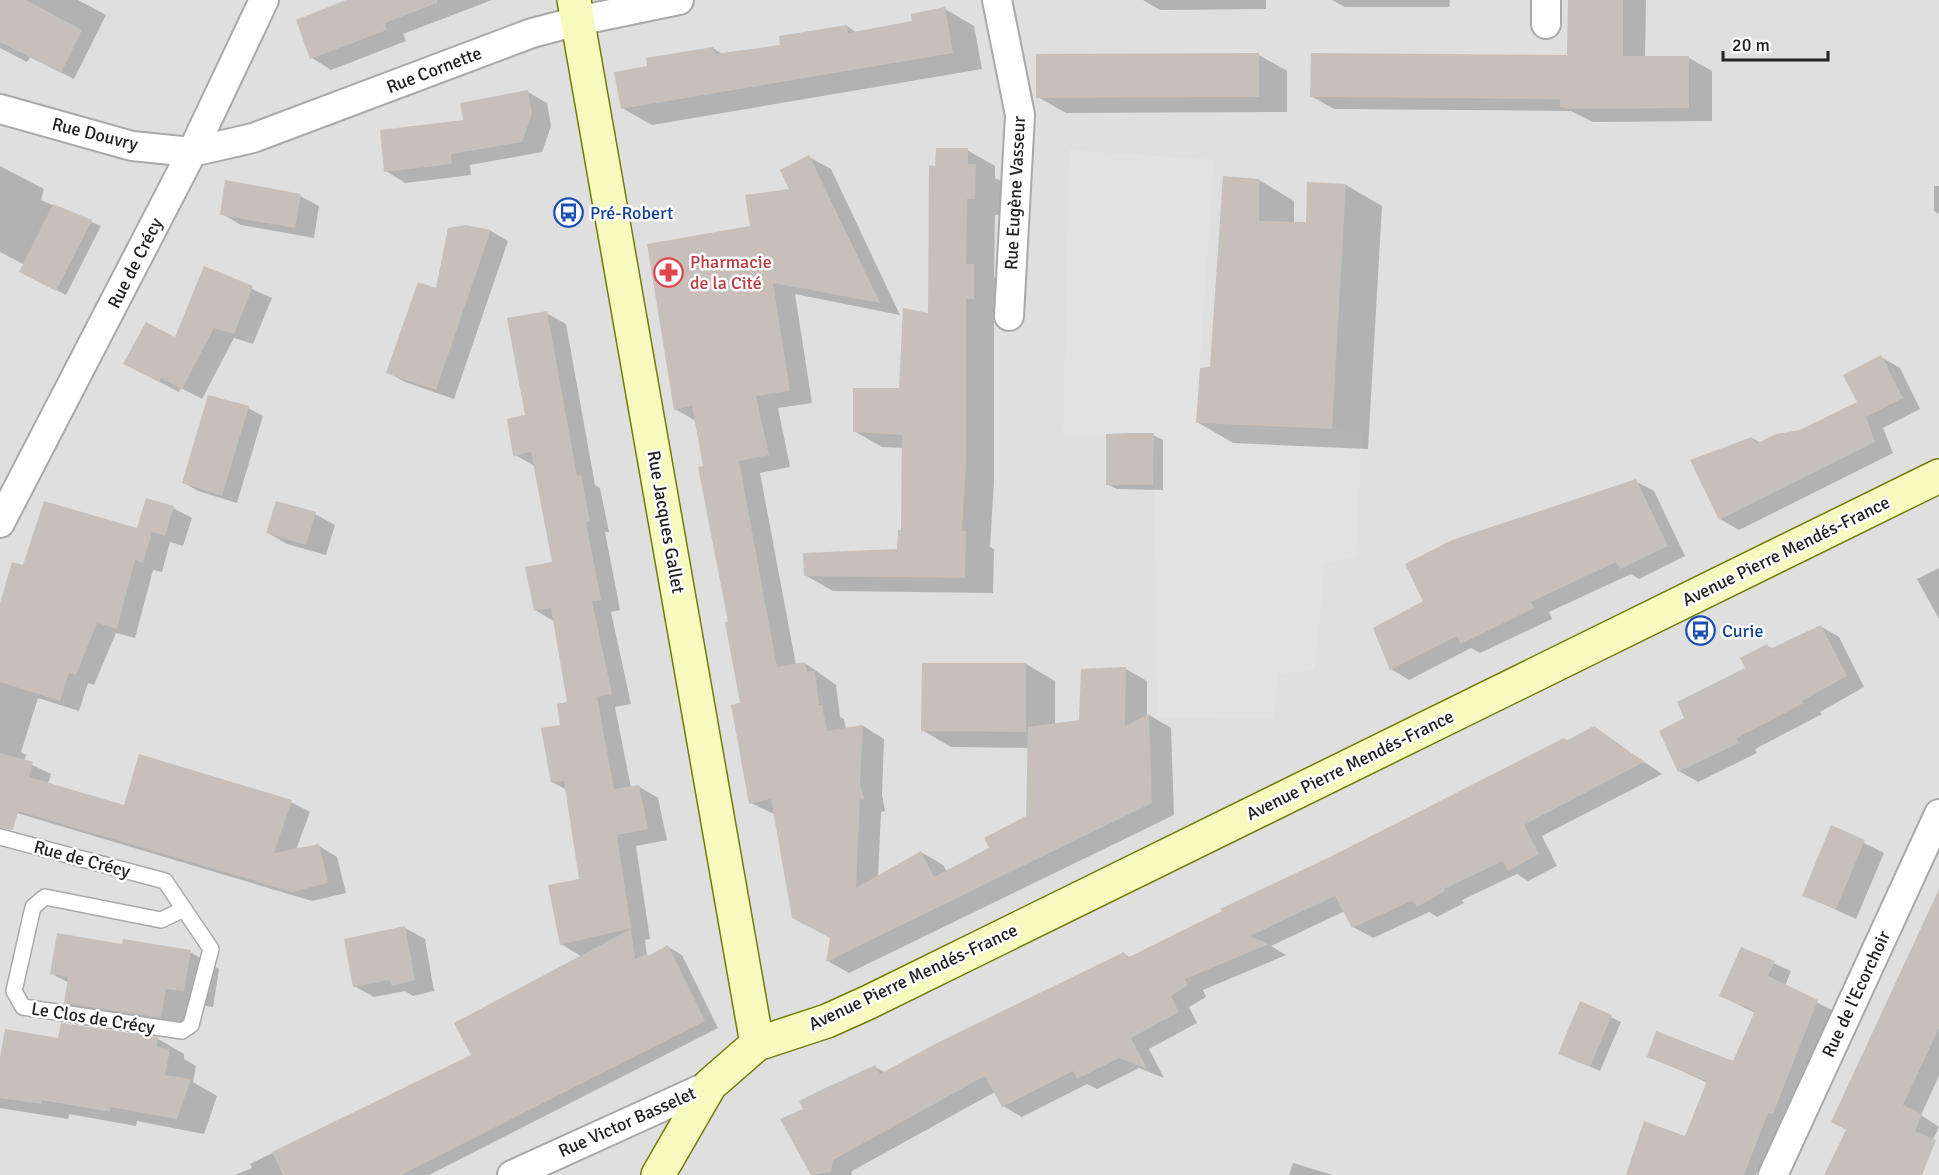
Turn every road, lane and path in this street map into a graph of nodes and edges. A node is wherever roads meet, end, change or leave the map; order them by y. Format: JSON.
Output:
{"nodes":[{"id":1,"x":264,"y":0,"type":"edge"},
{"id":2,"x":679,"y":0,"type":"edge"},
{"id":3,"x":997,"y":0,"type":"edge"},
{"id":4,"x":576,"y":10,"type":"edge"},
{"id":5,"x":0,"y":109,"type":"edge"},
{"id":6,"x":192,"y":152,"type":"junction"},
{"id":7,"x":1009,"y":316,"type":"dead end"},
{"id":8,"x":1939,"y":476,"type":"edge"},
{"id":9,"x":0,"y":523,"type":"edge"},
{"id":10,"x":1939,"y":814,"type":"edge"},
{"id":11,"x":0,"y":837,"type":"edge"},
{"id":12,"x":165,"y":881,"type":"joint"},
{"id":13,"x":184,"y":909,"type":"junction"},
{"id":14,"x":758,"y":1044,"type":"junction"},
{"id":15,"x":710,"y":1085,"type":"junction"},
{"id":16,"x":512,"y":1175,"type":"edge"},
{"id":17,"x":658,"y":1175,"type":"edge"},
{"id":18,"x":1773,"y":1175,"type":"edge"}],
"edges":[{"from":1,"to":6,"type":"street","name":"Rue de Crécy"},
{"from":2,"to":4,"type":"street","name":"Rue Cornette"},
{"from":3,"to":7,"type":"street","name":"Rue Eugène Vasseur"},
{"from":4,"to":6,"type":"street","name":"Rue Cornette"},
{"from":4,"to":14,"type":"main road","name":"Rue Jacques Gallet"},
{"from":5,"to":6,"type":"street","name":"Rue Douvry"},
{"from":6,"to":9,"type":"street","name":"Rue de Crécy"},
{"from":8,"to":14,"type":"main road","name":"Avenue Pierre Mendés-France"},
{"from":10,"to":18,"type":"street","name":"Rue de l'Ecorchoir"},
{"from":11,"to":12,"type":"lane","name":"Rue de Crécy"},
{"from":12,"to":13,"type":"lane","name":"Le Clos de Crécy"},
{"from":13,"to":13,"type":"lane","name":"Le Clos de Crécy"},
{"from":14,"to":15,"type":"main road"},
{"from":15,"to":16,"type":"street","name":"Rue Victor Basselet"},
{"from":15,"to":17,"type":"main road"}]}
